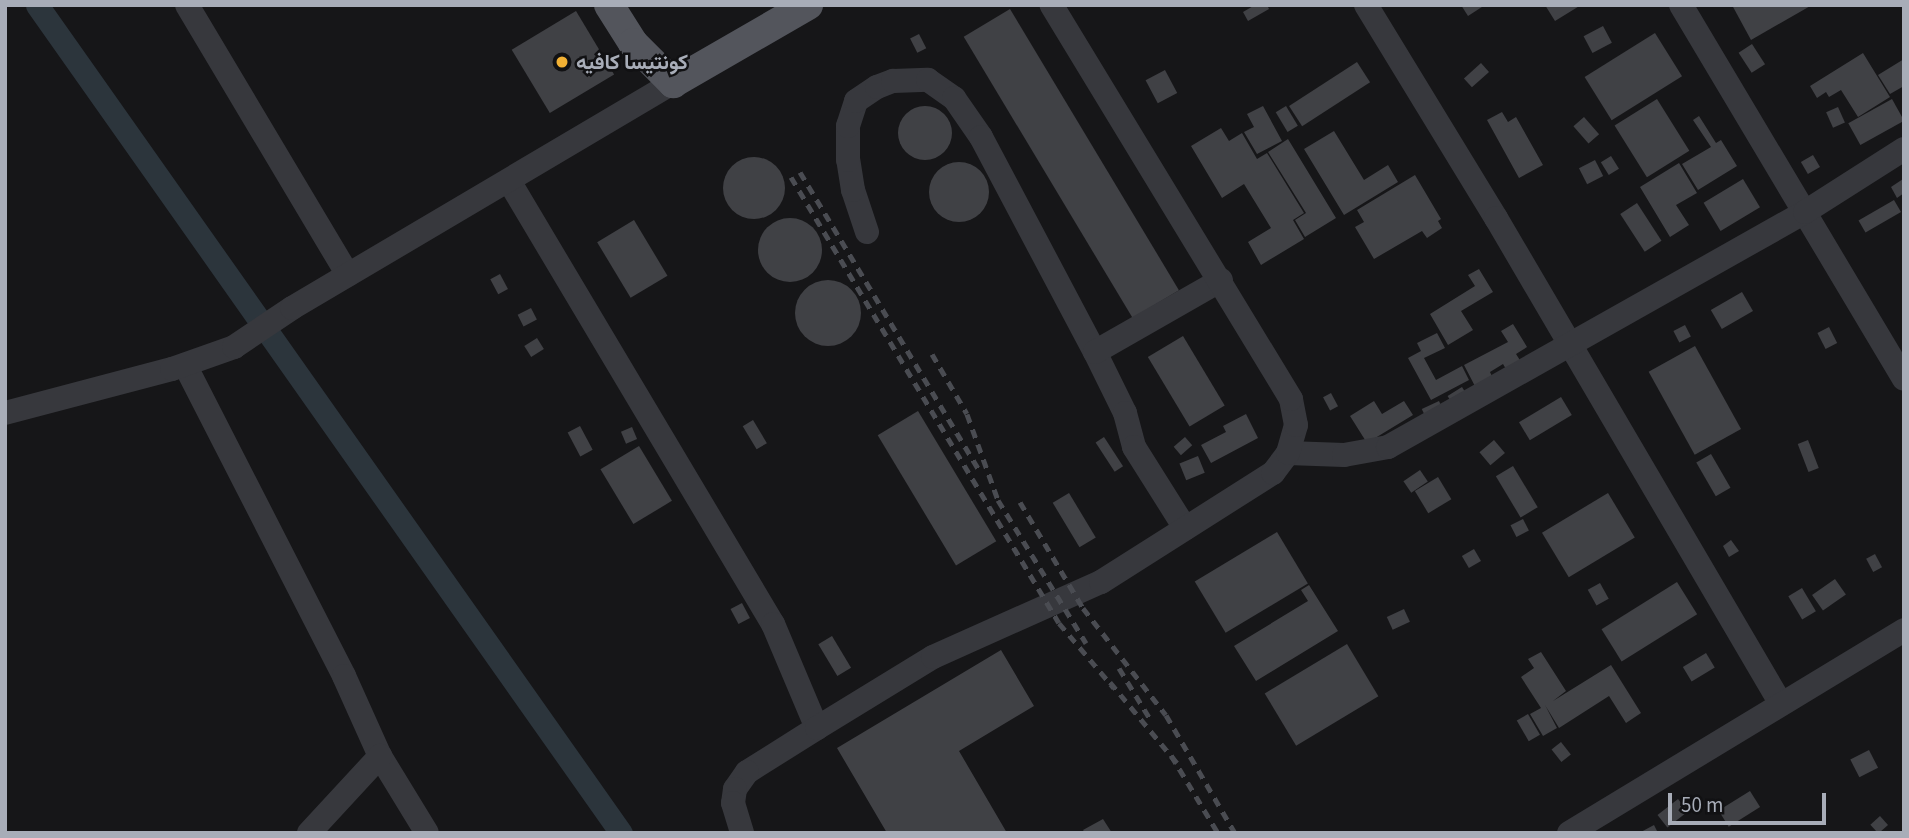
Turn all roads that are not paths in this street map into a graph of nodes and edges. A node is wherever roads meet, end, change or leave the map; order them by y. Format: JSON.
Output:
{"nodes":[{"id":1,"x":187,"y":5,"type":"edge"},
{"id":2,"x":610,"y":5,"type":"edge"},
{"id":3,"x":808,"y":5,"type":"edge"},
{"id":4,"x":1051,"y":5,"type":"edge"},
{"id":5,"x":1681,"y":5,"type":"edge"},
{"id":6,"x":1372,"y":8,"type":"edge"},
{"id":7,"x":673,"y":83,"type":"junction"},
{"id":8,"x":1904,"y":149,"type":"edge"},
{"id":9,"x":509,"y":181,"type":"junction"},
{"id":10,"x":1805,"y":212,"type":"junction"},
{"id":11,"x":867,"y":232,"type":"dead end"},
{"id":12,"x":348,"y":275,"type":"junction"},
{"id":13,"x":1221,"y":279,"type":"junction"},
{"id":14,"x":1571,"y":346,"type":"junction"},
{"id":15,"x":1095,"y":352,"type":"junction"},
{"id":16,"x":185,"y":365,"type":"junction"},
{"id":17,"x":1904,"y":379,"type":"edge"},
{"id":18,"x":5,"y":412,"type":"edge"},
{"id":19,"x":1288,"y":453,"type":"junction"},
{"id":20,"x":1185,"y":528,"type":"junction"},
{"id":21,"x":1904,"y":630,"type":"edge"},
{"id":22,"x":1781,"y":704,"type":"junction"},
{"id":23,"x":817,"y":728,"type":"junction"},
{"id":24,"x":380,"y":757,"type":"junction"},
{"id":25,"x":309,"y":833,"type":"edge"},
{"id":26,"x":426,"y":833,"type":"edge"},
{"id":27,"x":743,"y":833,"type":"edge"},
{"id":28,"x":1569,"y":833,"type":"edge"}],
"edges":[{"from":1,"to":12,"type":"street"},
{"from":2,"to":7,"type":"main road"},
{"from":3,"to":7,"type":"main road"},
{"from":4,"to":13,"type":"street"},
{"from":5,"to":10,"type":"street"},
{"from":6,"to":14,"type":"street"},
{"from":7,"to":9,"type":"street"},
{"from":8,"to":10,"type":"street"},
{"from":9,"to":12,"type":"street"},
{"from":9,"to":23,"type":"street"},
{"from":10,"to":14,"type":"street"},
{"from":10,"to":17,"type":"street"},
{"from":11,"to":15,"type":"street"},
{"from":12,"to":16,"type":"street"},
{"from":13,"to":15,"type":"street"},
{"from":13,"to":19,"type":"street"},
{"from":14,"to":19,"type":"street"},
{"from":14,"to":22,"type":"street"},
{"from":15,"to":20,"type":"street"},
{"from":16,"to":18,"type":"street"},
{"from":16,"to":24,"type":"street"},
{"from":19,"to":20,"type":"street"},
{"from":20,"to":23,"type":"street"},
{"from":21,"to":22,"type":"street"},
{"from":22,"to":28,"type":"street"},
{"from":23,"to":27,"type":"street"},
{"from":24,"to":25,"type":"street"},
{"from":24,"to":26,"type":"street"}]}
